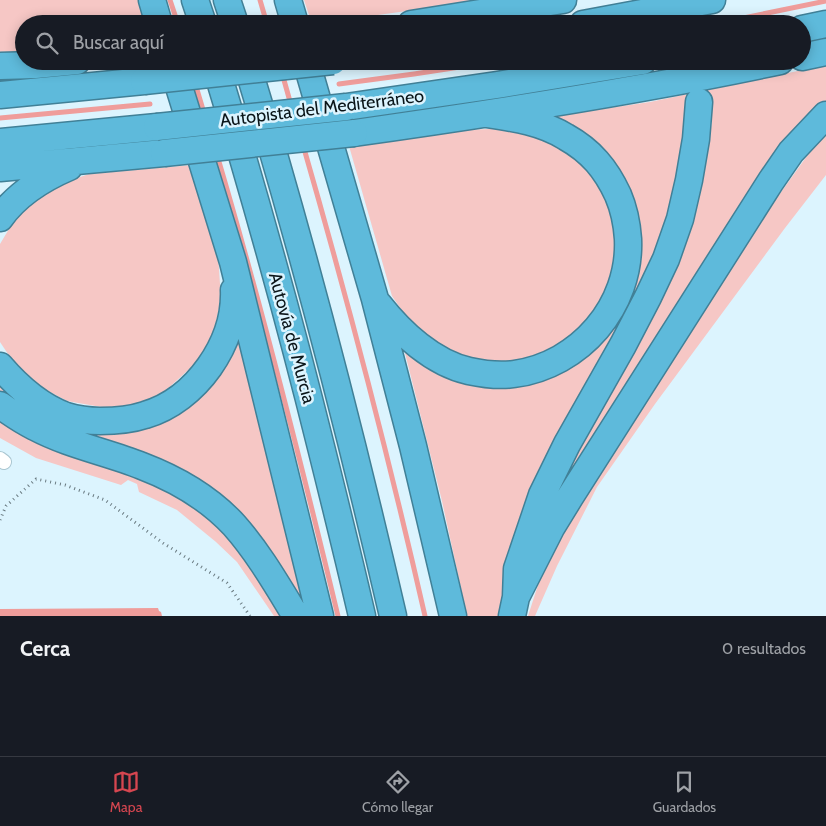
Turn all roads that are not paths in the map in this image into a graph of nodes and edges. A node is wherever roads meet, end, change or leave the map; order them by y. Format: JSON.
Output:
{"nodes":[{"id":1,"x":152,"y":0,"type":"edge"},
{"id":2,"x":195,"y":0,"type":"edge"},
{"id":3,"x":227,"y":0,"type":"edge"},
{"id":4,"x":288,"y":0,"type":"edge"},
{"id":5,"x":563,"y":0,"type":"edge"},
{"id":6,"x":712,"y":0,"type":"edge"},
{"id":7,"x":156,"y":15,"type":"edge"},
{"id":8,"x":199,"y":15,"type":"edge"},
{"id":9,"x":232,"y":15,"type":"edge"},
{"id":10,"x":292,"y":15,"type":"edge"},
{"id":11,"x":468,"y":15,"type":"edge"},
{"id":12,"x":631,"y":15,"type":"edge"},
{"id":13,"x":826,"y":24,"type":"edge"},
{"id":14,"x":811,"y":27,"type":"edge"},
{"id":15,"x":826,"y":52,"type":"edge"},
{"id":16,"x":811,"y":55,"type":"edge"},
{"id":17,"x":0,"y":66,"type":"edge"},
{"id":18,"x":15,"y":66,"type":"edge"},
{"id":19,"x":173,"y":70,"type":"edge"},
{"id":20,"x":217,"y":70,"type":"edge"},
{"id":21,"x":248,"y":70,"type":"edge"},
{"id":22,"x":249,"y":70,"type":"edge"},
{"id":23,"x":309,"y":70,"type":"edge"},
{"id":24,"x":589,"y":70,"type":"edge"},
{"id":25,"x":734,"y":70,"type":"edge"},
{"id":26,"x":0,"y":95,"type":"edge"},
{"id":27,"x":699,"y":102,"type":"dead end"},
{"id":28,"x":487,"y":114,"type":"junction"},
{"id":29,"x":826,"y":115,"type":"edge"},
{"id":30,"x":0,"y":142,"type":"edge"},
{"id":31,"x":92,"y":160,"type":"junction"},
{"id":32,"x":0,"y":168,"type":"edge"},
{"id":33,"x":0,"y":218,"type":"edge"},
{"id":34,"x":232,"y":262,"type":"junction"},
{"id":35,"x":375,"y":299,"type":"junction"},
{"id":36,"x":0,"y":366,"type":"edge"},
{"id":37,"x":0,"y":405,"type":"edge"},
{"id":38,"x":514,"y":606,"type":"edge"},
{"id":39,"x":296,"y":616,"type":"edge"},
{"id":40,"x":320,"y":616,"type":"edge"},
{"id":41,"x":362,"y":616,"type":"edge"},
{"id":42,"x":393,"y":616,"type":"edge"},
{"id":43,"x":453,"y":616,"type":"edge"}],
"edges":[{"from":1,"to":7,"type":"highway"},
{"from":2,"to":8,"type":"highway"},
{"from":3,"to":9,"type":"highway"},
{"from":4,"to":10,"type":"highway"},
{"from":5,"to":11,"type":"highway"},
{"from":6,"to":12,"type":"highway"},
{"from":13,"to":14,"type":"highway"},
{"from":15,"to":16,"type":"highway"},
{"from":17,"to":18,"type":"highway"},
{"from":19,"to":34,"type":"highway"},
{"from":20,"to":41,"type":"highway","name":"Autovía de Murcia"},
{"from":21,"to":26,"type":"highway","bridge":true},
{"from":22,"to":42,"type":"highway","name":"Autovía de Murcia"},
{"from":23,"to":35,"type":"highway"},
{"from":24,"to":30,"type":"highway","name":"Autopista del Mediterráneo","bridge":true},
{"from":25,"to":28,"type":"highway"},
{"from":27,"to":38,"type":"highway"},
{"from":28,"to":31,"type":"highway","bridge":true},
{"from":28,"to":35,"type":"highway"},
{"from":29,"to":38,"type":"highway"},
{"from":31,"to":32,"type":"highway"},
{"from":31,"to":33,"type":"highway"},
{"from":34,"to":36,"type":"highway"},
{"from":34,"to":40,"type":"highway"},
{"from":35,"to":43,"type":"highway"},
{"from":37,"to":39,"type":"highway"}]}
